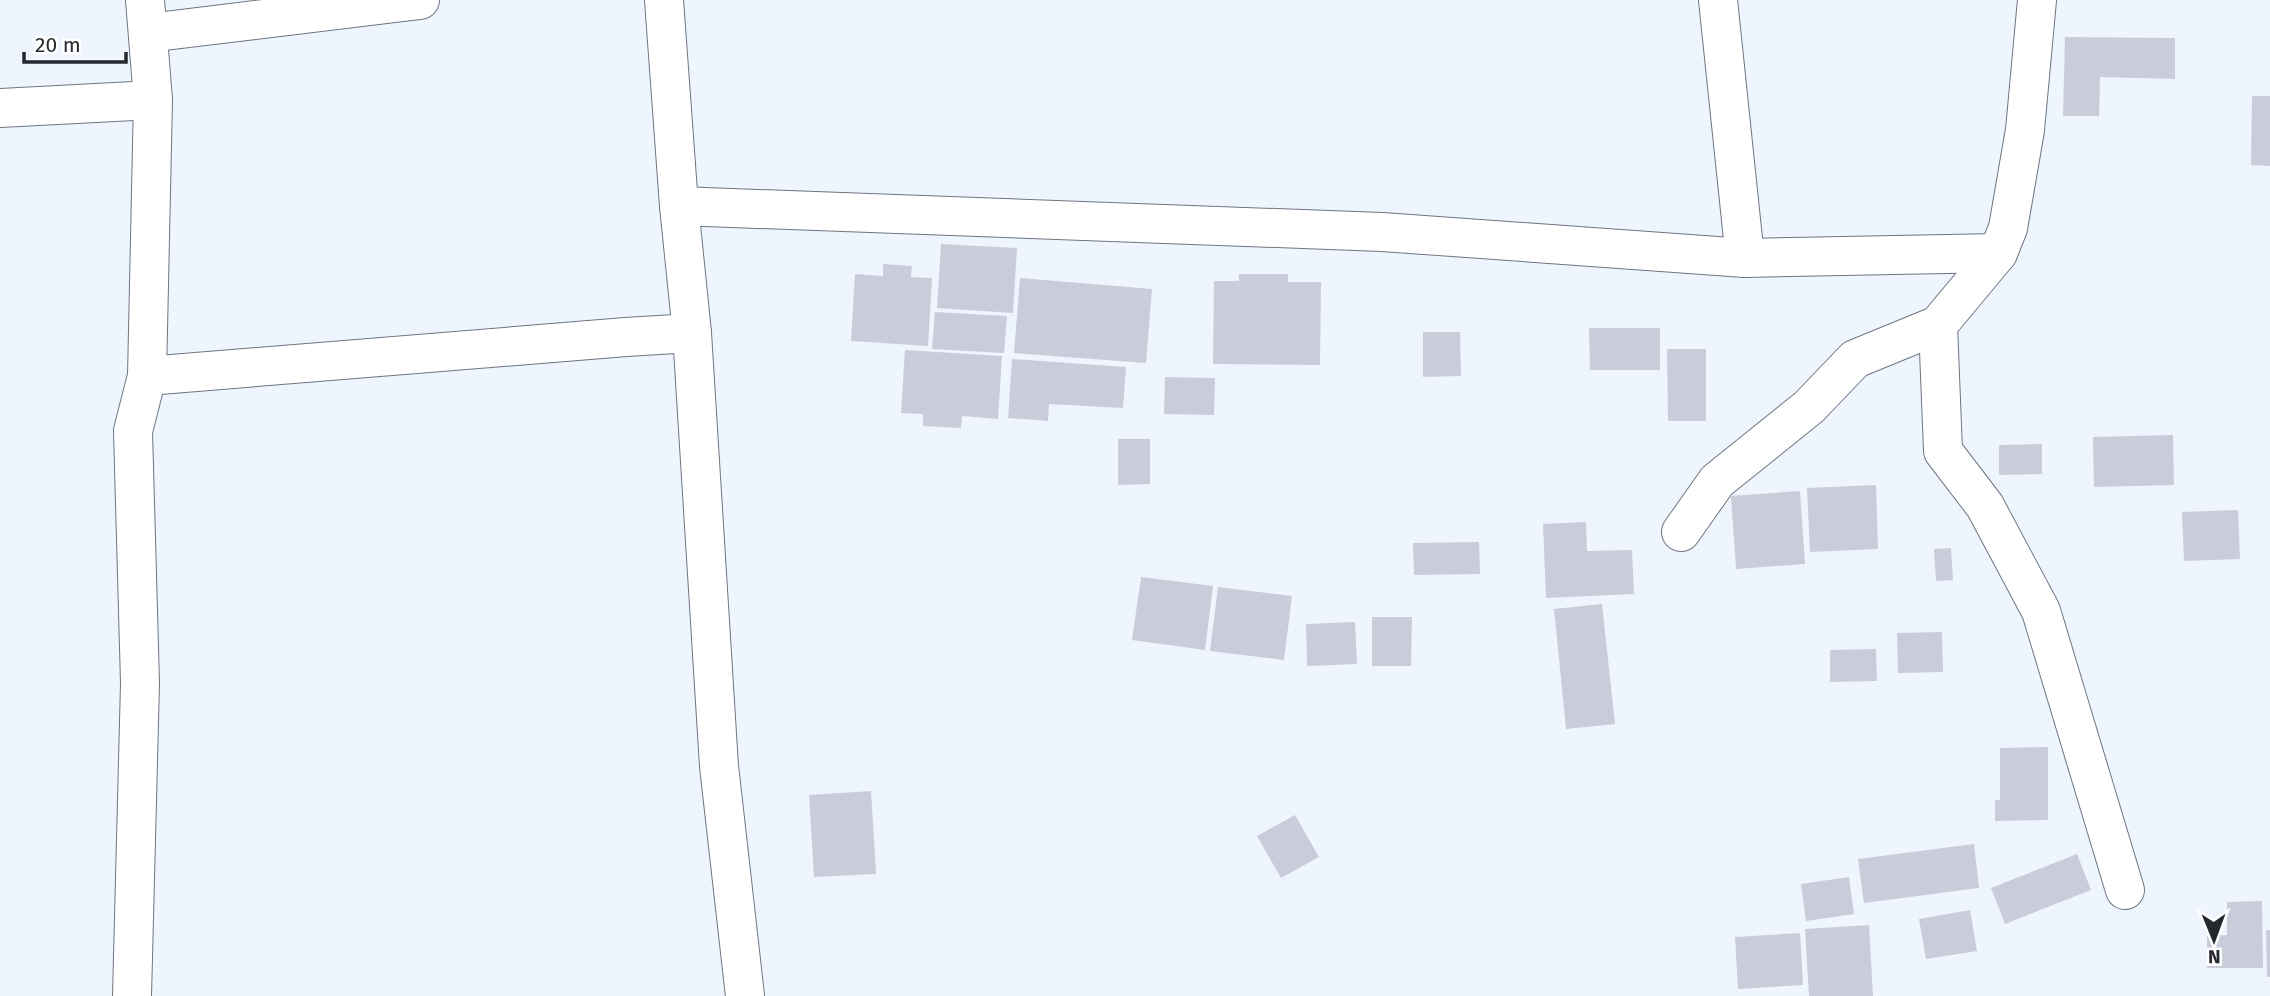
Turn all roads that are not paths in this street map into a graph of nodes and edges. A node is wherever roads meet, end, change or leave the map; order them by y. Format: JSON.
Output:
{"nodes":[{"id":1,"x":420,"y":0,"type":"edge"},
{"id":2,"x":664,"y":0,"type":"edge"},
{"id":3,"x":1718,"y":0,"type":"edge"},
{"id":4,"x":2036,"y":0,"type":"edge"},
{"id":5,"x":147,"y":17,"type":"edge"},
{"id":6,"x":153,"y":100,"type":"junction"},
{"id":7,"x":0,"y":108,"type":"edge"},
{"id":8,"x":679,"y":206,"type":"junction"},
{"id":9,"x":1998,"y":253,"type":"junction"},
{"id":10,"x":1745,"y":258,"type":"junction"},
{"id":11,"x":1938,"y":325,"type":"junction"},
{"id":12,"x":692,"y":333,"type":"junction"},
{"id":13,"x":147,"y":376,"type":"junction"},
{"id":14,"x":1681,"y":532,"type":"dead end"},
{"id":15,"x":2125,"y":890,"type":"dead end"},
{"id":16,"x":132,"y":996,"type":"edge"},
{"id":17,"x":745,"y":996,"type":"edge"}],
"edges":[{"from":1,"to":5,"type":"street"},
{"from":2,"to":8,"type":"street"},
{"from":3,"to":10,"type":"street"},
{"from":4,"to":9,"type":"street"},
{"from":5,"to":6,"type":"street"},
{"from":6,"to":7,"type":"street"},
{"from":6,"to":13,"type":"street"},
{"from":8,"to":10,"type":"street"},
{"from":8,"to":12,"type":"street"},
{"from":9,"to":10,"type":"street"},
{"from":9,"to":11,"type":"street"},
{"from":11,"to":14,"type":"street"},
{"from":11,"to":15,"type":"street"},
{"from":12,"to":13,"type":"street"},
{"from":12,"to":17,"type":"street"},
{"from":13,"to":16,"type":"street"}]}
